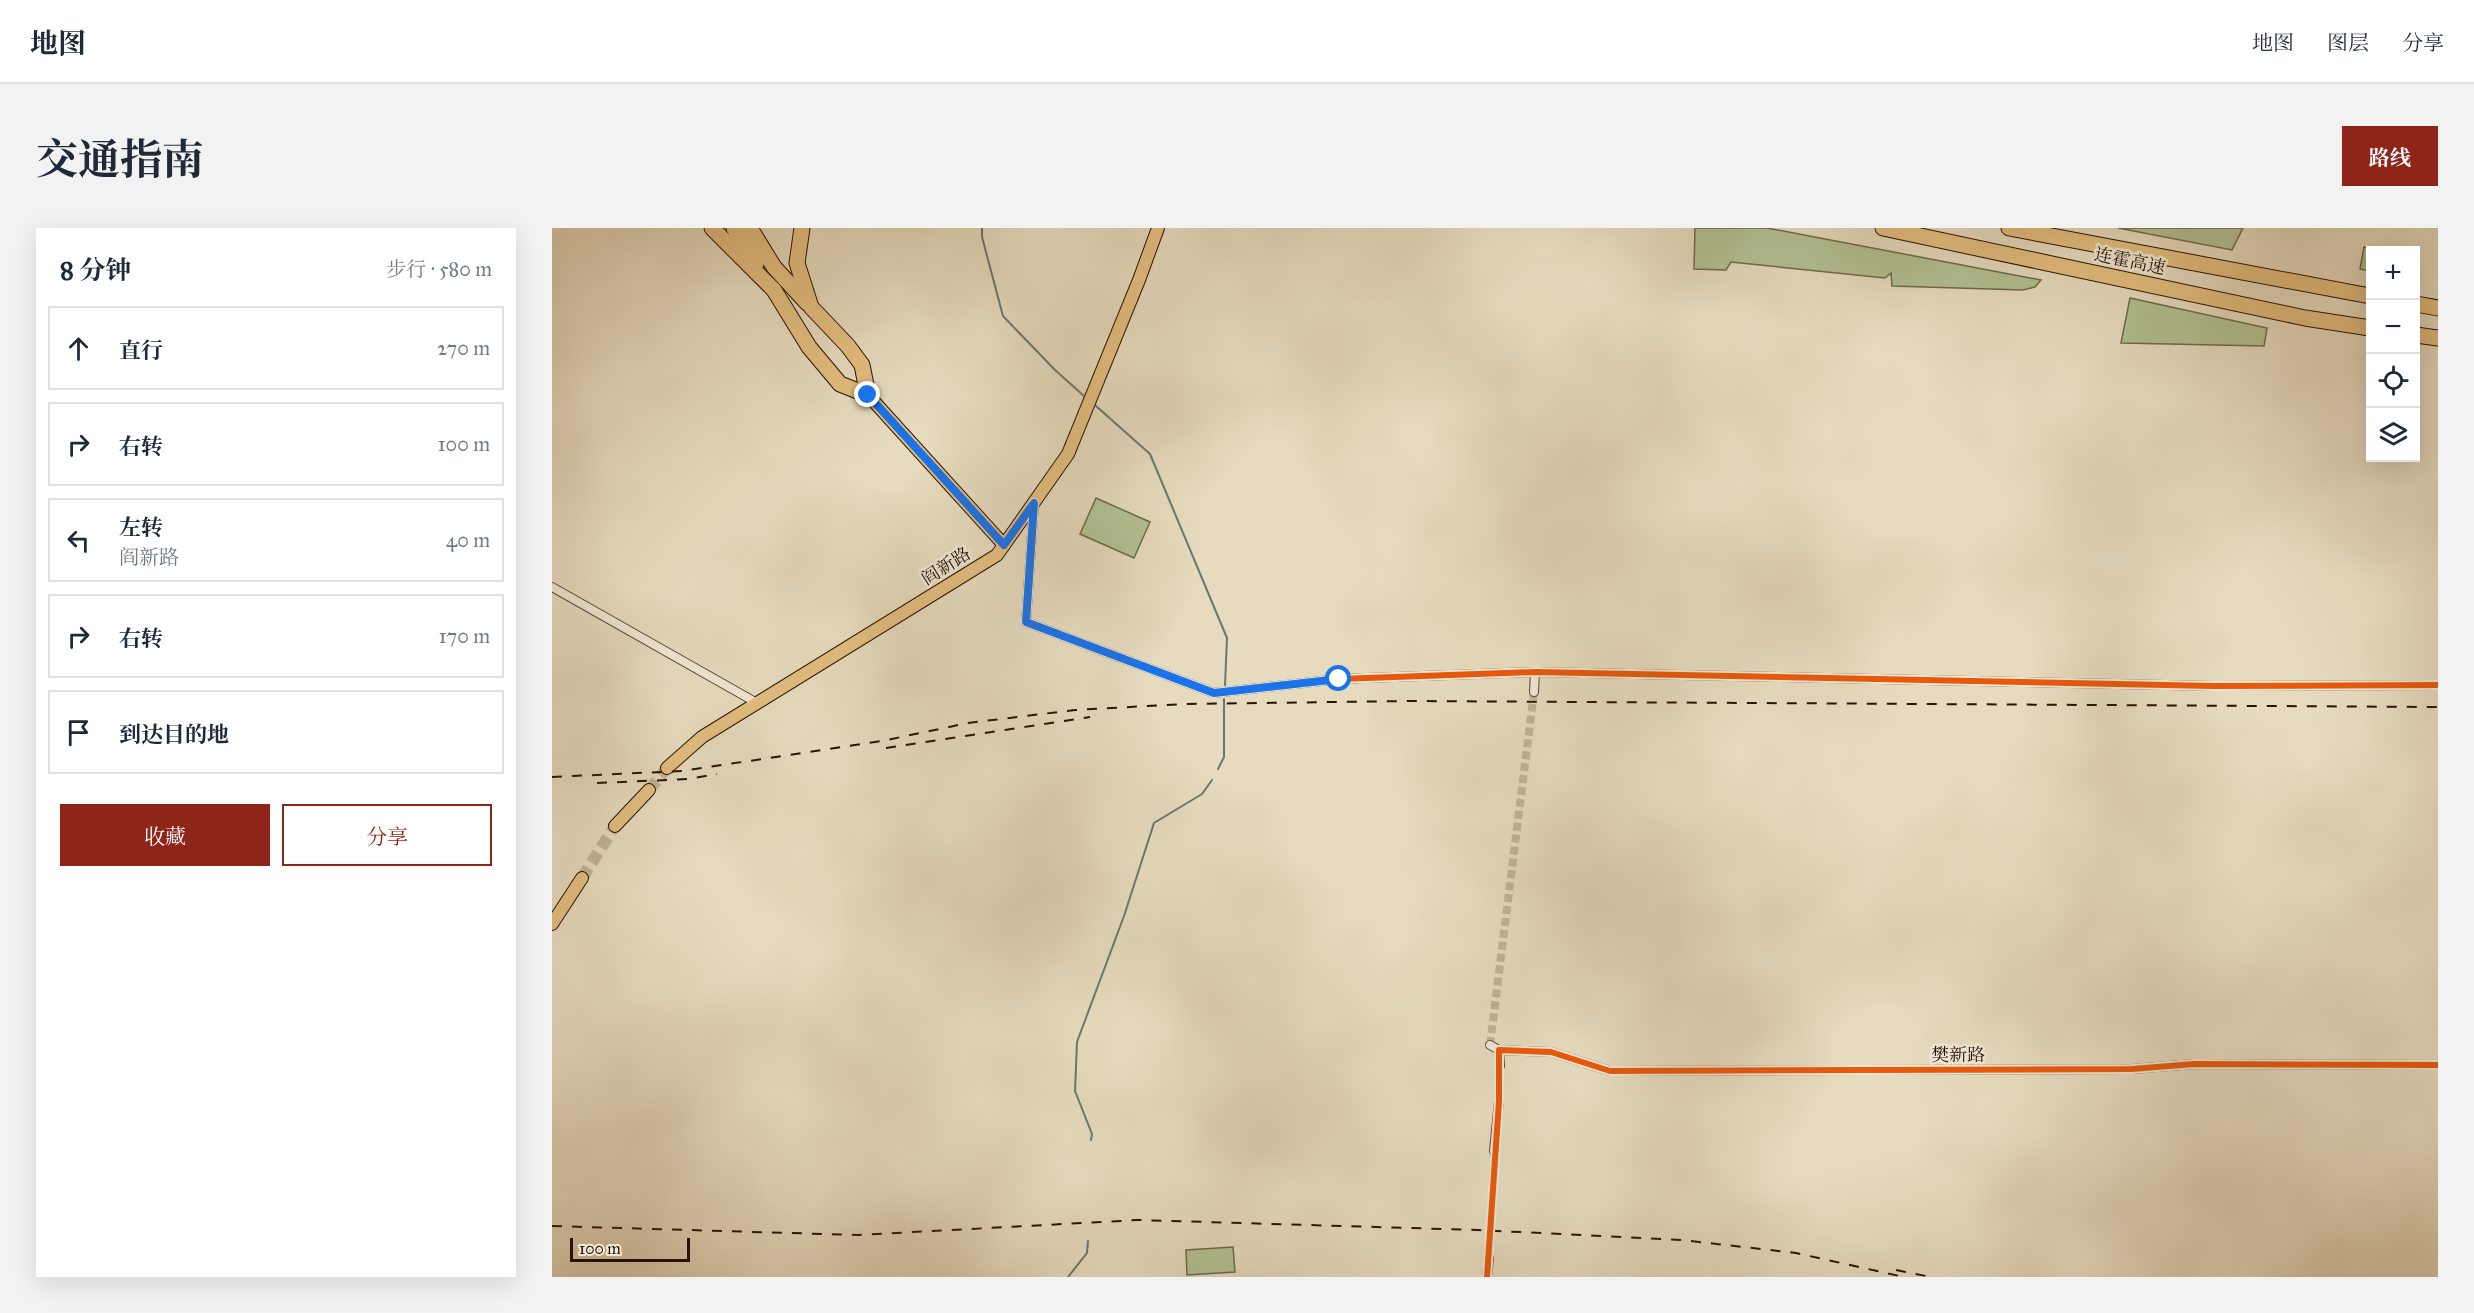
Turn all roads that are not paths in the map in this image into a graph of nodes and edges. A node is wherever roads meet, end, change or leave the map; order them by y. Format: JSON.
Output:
{"nodes":[{"id":1,"x":712,"y":228,"type":"edge"},
{"id":2,"x":734,"y":228,"type":"edge"},
{"id":3,"x":750,"y":228,"type":"edge"},
{"id":4,"x":802,"y":228,"type":"edge"},
{"id":5,"x":1158,"y":228,"type":"edge"},
{"id":6,"x":1883,"y":228,"type":"edge"},
{"id":7,"x":2009,"y":228,"type":"edge"},
{"id":8,"x":774,"y":290,"type":"junction"},
{"id":9,"x":2366,"y":295,"type":"edge"},
{"id":10,"x":2420,"y":305,"type":"edge"},
{"id":11,"x":811,"y":307,"type":"junction"},
{"id":12,"x":2438,"y":308,"type":"edge"},
{"id":13,"x":2366,"y":327,"type":"edge"},
{"id":14,"x":2420,"y":336,"type":"edge"},
{"id":15,"x":2438,"y":338,"type":"edge"},
{"id":16,"x":868,"y":395,"type":"junction"},
{"id":17,"x":1034,"y":503,"type":"junction"},
{"id":18,"x":1004,"y":545,"type":"junction"},
{"id":19,"x":552,"y":587,"type":"edge"},
{"id":20,"x":1535,"y":672,"type":"junction"},
{"id":21,"x":2438,"y":685,"type":"edge"},
{"id":22,"x":1534,"y":692,"type":"tunnel mouth"},
{"id":23,"x":757,"y":703,"type":"junction"},
{"id":24,"x":667,"y":768,"type":"tunnel mouth"},
{"id":25,"x":650,"y":790,"type":"tunnel mouth"},
{"id":26,"x":615,"y":826,"type":"tunnel mouth"},
{"id":27,"x":582,"y":878,"type":"tunnel mouth"},
{"id":28,"x":552,"y":924,"type":"edge"},
{"id":29,"x":1490,"y":1045,"type":"dead end"},
{"id":30,"x":1498,"y":1050,"type":"junction"},
{"id":31,"x":2438,"y":1065,"type":"edge"},
{"id":32,"x":1500,"y":1066,"type":"tunnel mouth"},
{"id":33,"x":1499,"y":1101,"type":"tunnel mouth"},
{"id":34,"x":1494,"y":1151,"type":"tunnel mouth"},
{"id":35,"x":1489,"y":1258,"type":"tunnel mouth"},
{"id":36,"x":1487,"y":1277,"type":"edge"}],
"edges":[{"from":1,"to":8,"type":"highway"},
{"from":2,"to":8,"type":"highway"},
{"from":3,"to":11,"type":"highway"},
{"from":4,"to":11,"type":"highway"},
{"from":5,"to":17,"type":"main road","name":"阎新路"},
{"from":6,"to":13,"type":"highway","name":"连霍高速"},
{"from":7,"to":9,"type":"highway","name":"连霍高速"},
{"from":8,"to":16,"type":"highway"},
{"from":10,"to":12,"type":"highway"},
{"from":11,"to":16,"type":"highway"},
{"from":14,"to":15,"type":"highway"},
{"from":16,"to":18,"type":"main road"},
{"from":17,"to":18,"type":"main road","name":"阎新路"},
{"from":17,"to":20,"type":"street"},
{"from":18,"to":23,"type":"main road","name":"阎新路"},
{"from":19,"to":23,"type":"street"},
{"from":20,"to":21,"type":"street"},
{"from":20,"to":22,"type":"street"},
{"from":23,"to":24,"type":"main road","name":"阎新路"},
{"from":25,"to":26,"type":"main road"},
{"from":27,"to":28,"type":"main road"},
{"from":29,"to":30,"type":"street"},
{"from":30,"to":31,"type":"street","name":"樊新路"},
{"from":30,"to":32,"type":"street"},
{"from":33,"to":34,"type":"street"},
{"from":35,"to":36,"type":"street"}]}
